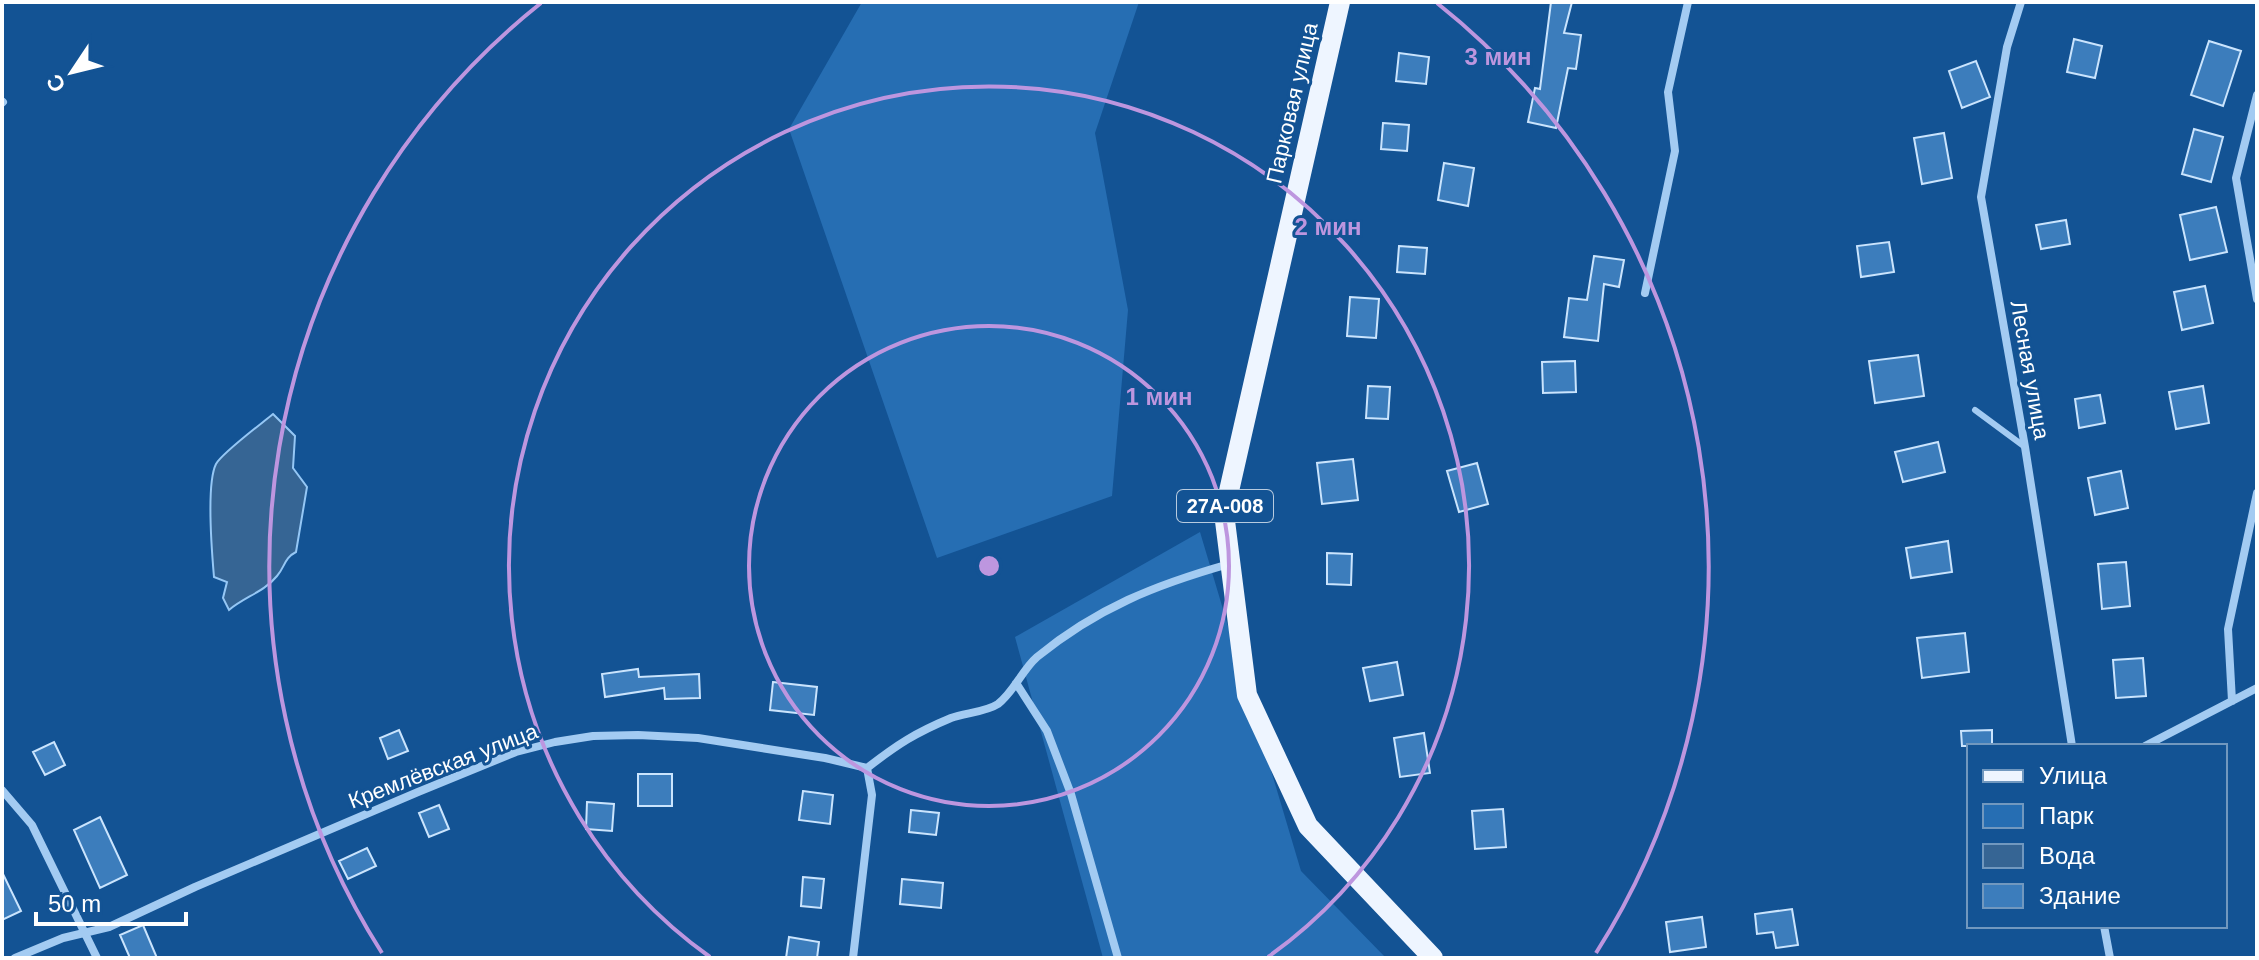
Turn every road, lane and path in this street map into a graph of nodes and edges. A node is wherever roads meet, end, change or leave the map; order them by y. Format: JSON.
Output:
{"nodes":[{"id":1,"x":1340,"y":2,"type":"edge"},
{"id":2,"x":1688,"y":2,"type":"edge"},
{"id":3,"x":2021,"y":2,"type":"edge"},
{"id":4,"x":2257,"y":95,"type":"edge"},
{"id":5,"x":1645,"y":293,"type":"dead end"},
{"id":6,"x":2257,"y":299,"type":"edge"},
{"id":7,"x":1975,"y":410,"type":"dead end"},
{"id":8,"x":2025,"y":447,"type":"junction"},
{"id":9,"x":2257,"y":493,"type":"edge"},
{"id":10,"x":1231,"y":564,"type":"junction"},
{"id":11,"x":1016,"y":683,"type":"junction"},
{"id":12,"x":2257,"y":688,"type":"edge"},
{"id":13,"x":2232,"y":701,"type":"junction"},
{"id":14,"x":2072,"y":744,"type":"edge"},
{"id":15,"x":2149,"y":744,"type":"edge"},
{"id":16,"x":867,"y":768,"type":"junction"},
{"id":17,"x":2,"y":790,"type":"edge"},
{"id":18,"x":2104,"y":928,"type":"edge"},
{"id":19,"x":86,"y":932,"type":"junction"},
{"id":20,"x":15,"y":958,"type":"edge"},
{"id":21,"x":97,"y":958,"type":"edge"},
{"id":22,"x":853,"y":958,"type":"edge"},
{"id":23,"x":1118,"y":958,"type":"edge"},
{"id":24,"x":1433,"y":958,"type":"edge"},
{"id":25,"x":2110,"y":958,"type":"edge"}],
"edges":[{"from":1,"to":10,"type":"main road","name":"Парковая улица","number":"27А-008"},
{"from":2,"to":5,"type":"street"},
{"from":3,"to":8,"type":"street","name":"Лесная улица"},
{"from":4,"to":6,"type":"street"},
{"from":7,"to":8,"type":"lane"},
{"from":8,"to":14,"type":"street","name":"Лесная улица"},
{"from":9,"to":13,"type":"street"},
{"from":10,"to":11,"type":"street"},
{"from":10,"to":24,"type":"main road","name":"Парковая улица","number":"27А-008"},
{"from":11,"to":16,"type":"street"},
{"from":11,"to":23,"type":"street"},
{"from":12,"to":13,"type":"street"},
{"from":13,"to":15,"type":"street"},
{"from":16,"to":19,"type":"street","name":"Кремлёвская улица"},
{"from":16,"to":22,"type":"street"},
{"from":17,"to":19,"type":"street"},
{"from":18,"to":25,"type":"street"},
{"from":19,"to":20,"type":"street","name":"Кремлёвская улица"},
{"from":19,"to":21,"type":"street"}]}
